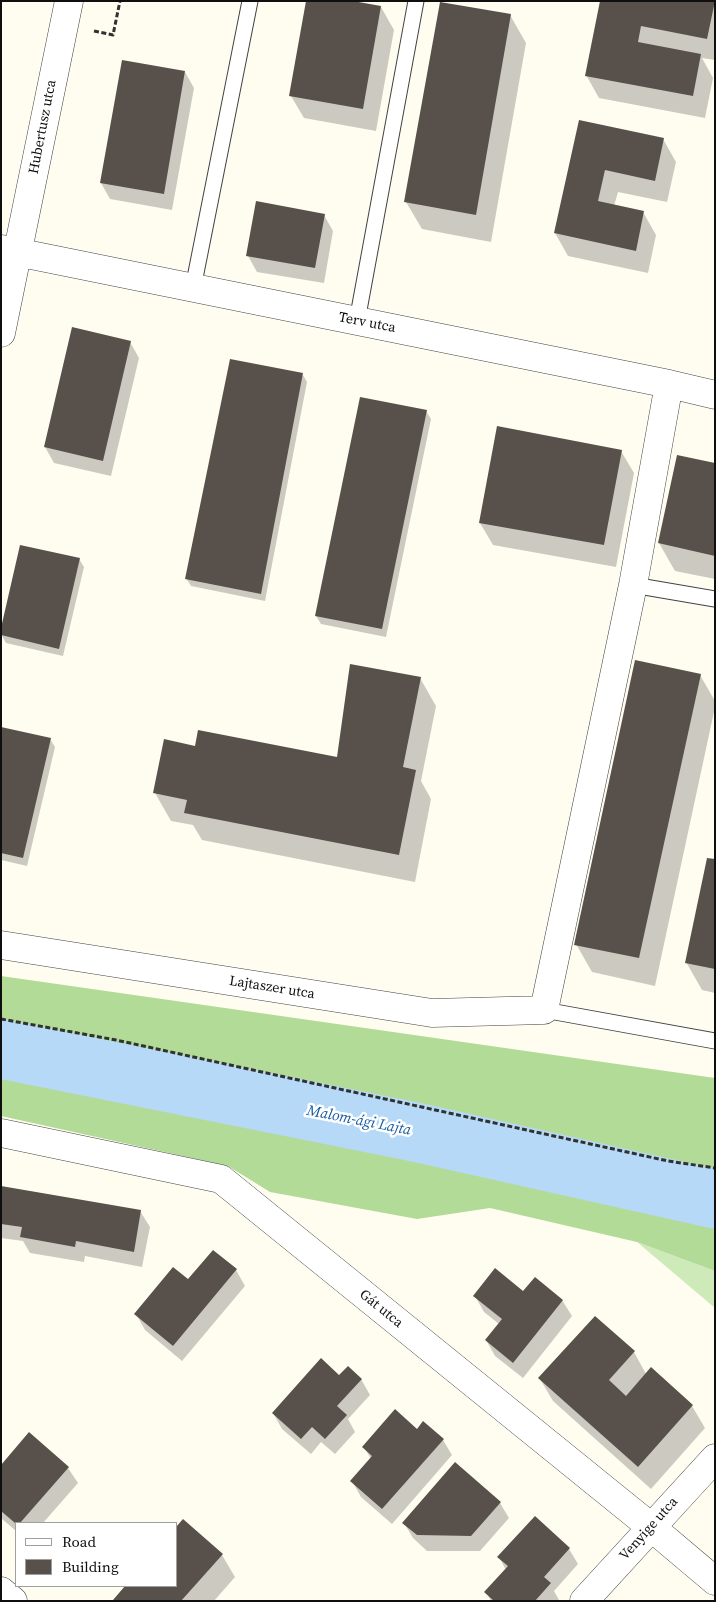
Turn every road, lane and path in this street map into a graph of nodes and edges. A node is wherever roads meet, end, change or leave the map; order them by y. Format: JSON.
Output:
{"nodes":[{"id":1,"x":120,"y":1,"type":"edge"},
{"id":2,"x":250,"y":1,"type":"edge"},
{"id":3,"x":416,"y":1,"type":"edge"},
{"id":4,"x":66,"y":13,"type":"edge"},
{"id":5,"x":10,"y":251,"type":"edge"},
{"id":6,"x":193,"y":288,"type":"junction"},
{"id":7,"x":357,"y":321,"type":"junction"},
{"id":8,"x":1,"y":333,"type":"edge"},
{"id":9,"x":669,"y":384,"type":"junction"},
{"id":10,"x":715,"y":395,"type":"edge"},
{"id":11,"x":633,"y":585,"type":"junction"},
{"id":12,"x":715,"y":600,"type":"edge"},
{"id":13,"x":1,"y":945,"type":"edge"},
{"id":14,"x":544,"y":1010,"type":"junction"},
{"id":15,"x":1,"y":1019,"type":"edge"},
{"id":16,"x":715,"y":1041,"type":"edge"},
{"id":17,"x":1,"y":1133,"type":"edge"},
{"id":18,"x":715,"y":1168,"type":"edge"},
{"id":19,"x":715,"y":1458,"type":"edge"},
{"id":20,"x":651,"y":1527,"type":"junction"},
{"id":21,"x":715,"y":1581,"type":"edge"},
{"id":22,"x":1,"y":1591,"type":"edge"},
{"id":23,"x":13,"y":1601,"type":"edge"},
{"id":24,"x":584,"y":1601,"type":"edge"}],
"edges":[{"from":1,"to":4,"type":"path"},
{"from":2,"to":6,"type":"lane"},
{"from":3,"to":7,"type":"lane"},
{"from":4,"to":5,"type":"street","name":"Hubertusz utca"},
{"from":5,"to":6,"type":"street","name":"Terv utca"},
{"from":5,"to":8,"type":"street"},
{"from":6,"to":7,"type":"street","name":"Terv utca"},
{"from":7,"to":9,"type":"street","name":"Terv utca"},
{"from":9,"to":10,"type":"street","name":"Terv utca"},
{"from":9,"to":11,"type":"street"},
{"from":11,"to":12,"type":"lane"},
{"from":11,"to":14,"type":"street"},
{"from":13,"to":14,"type":"street","name":"Lajtaszer utca"},
{"from":14,"to":16,"type":"lane"},
{"from":15,"to":18,"type":"path"},
{"from":17,"to":20,"type":"street","name":"Gát utca"},
{"from":19,"to":20,"type":"street","name":"Venyige utca"},
{"from":20,"to":21,"type":"street","name":"Gát utca"},
{"from":20,"to":24,"type":"street","name":"Venyige utca"},
{"from":22,"to":23,"type":"street"}]}
